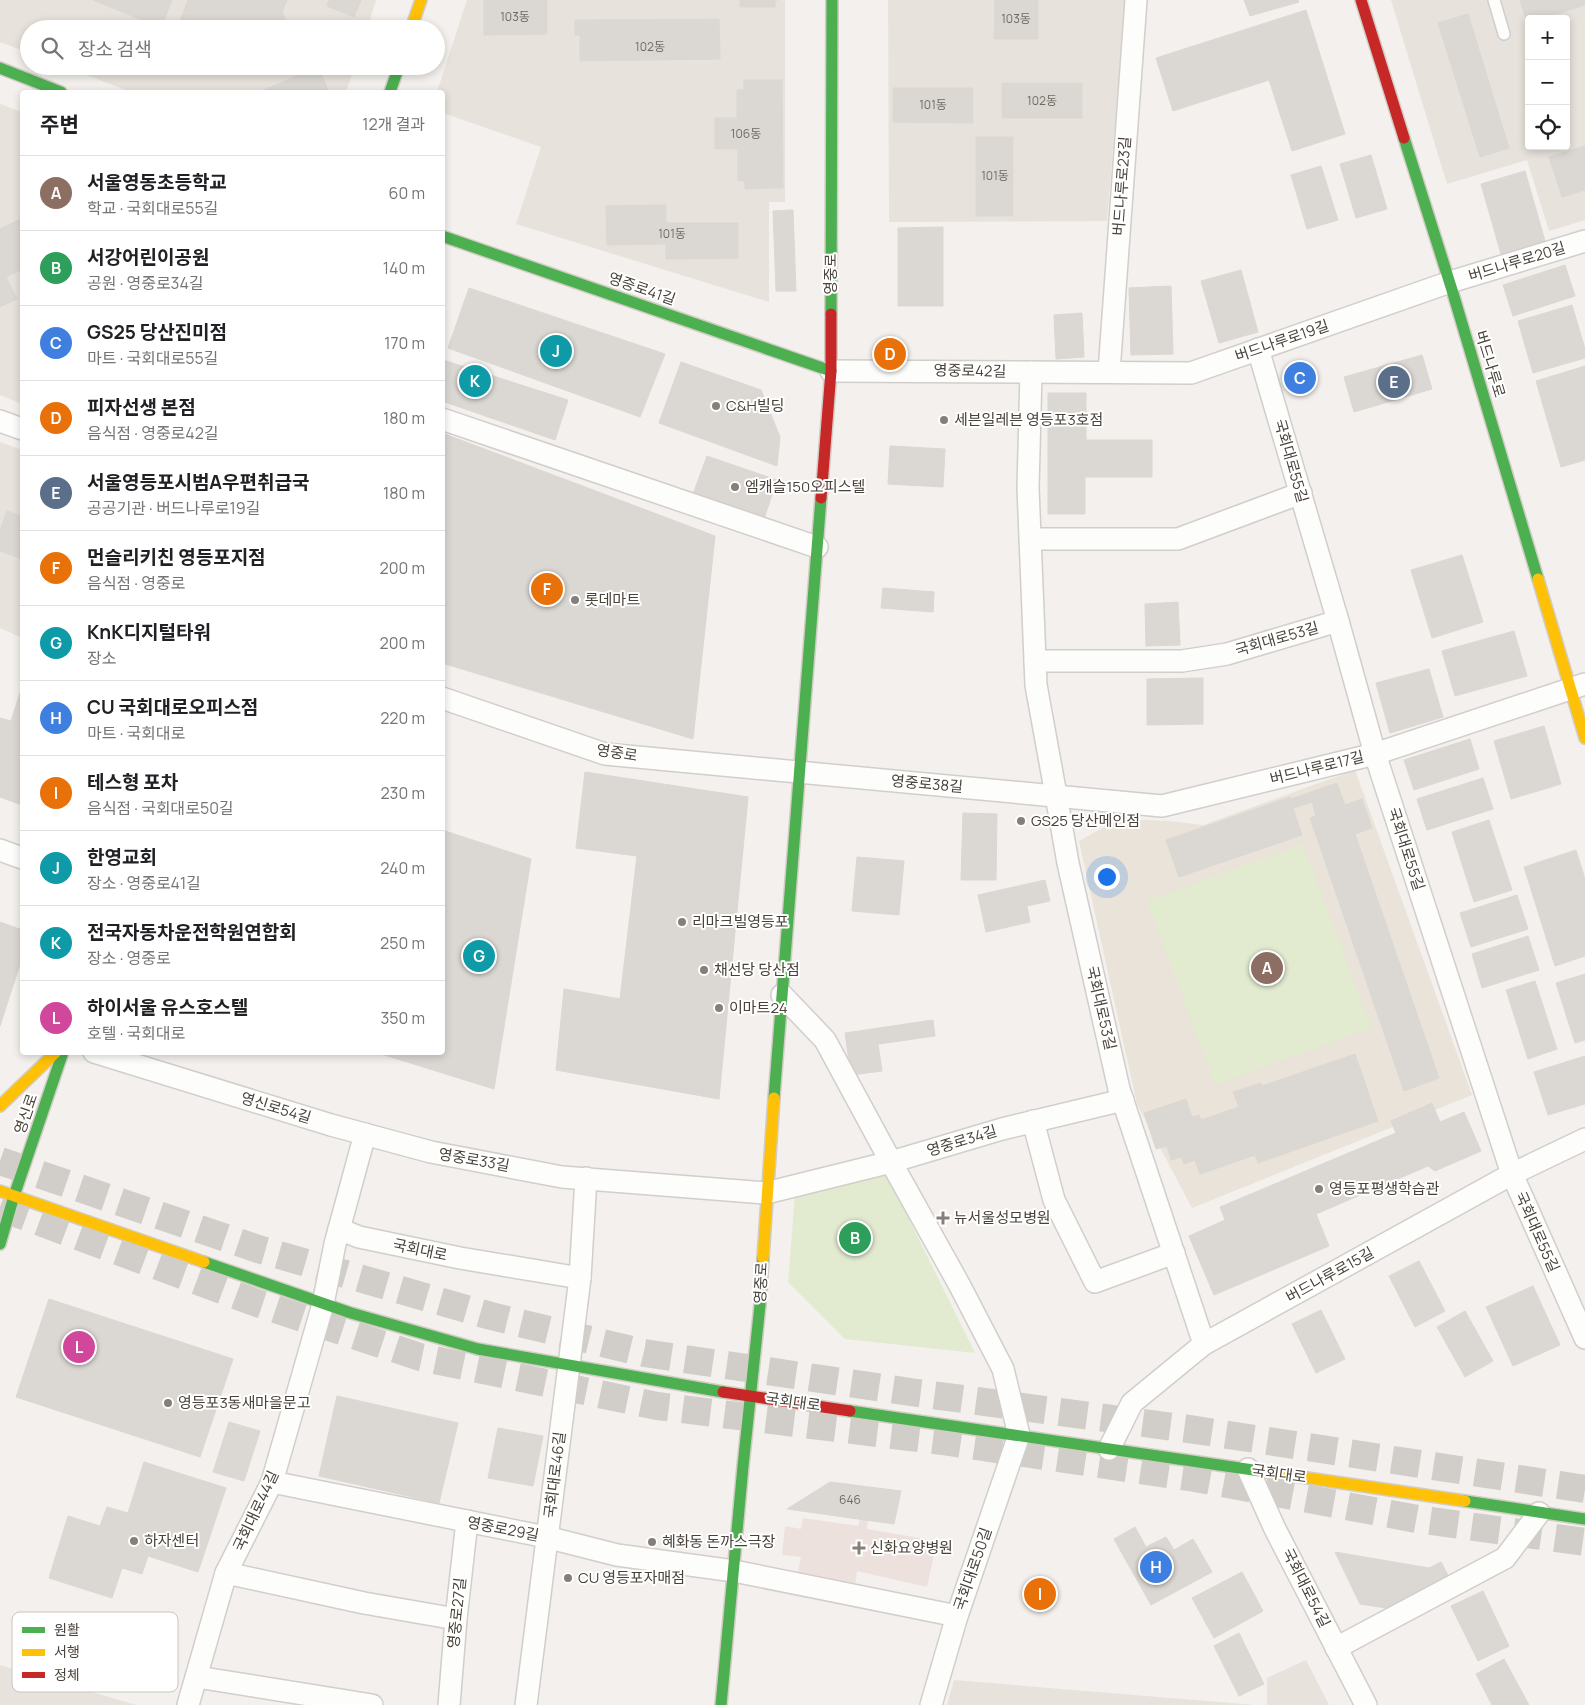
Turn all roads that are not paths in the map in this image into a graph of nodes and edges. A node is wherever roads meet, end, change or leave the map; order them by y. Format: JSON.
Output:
{"nodes":[{"id":1,"x":420,"y":0,"type":"edge"},
{"id":2,"x":832,"y":0,"type":"edge"},
{"id":3,"x":1136,"y":0,"type":"edge"},
{"id":4,"x":1362,"y":0,"type":"edge"},
{"id":5,"x":1494,"y":0,"type":"edge"},
{"id":6,"x":414,"y":20,"type":"edge"},
{"id":7,"x":1504,"y":34,"type":"dead end"},
{"id":8,"x":0,"y":68,"type":"edge"},
{"id":9,"x":396,"y":75,"type":"edge"},
{"id":10,"x":56,"y":90,"type":"edge"},
{"id":11,"x":391,"y":90,"type":"edge"},
{"id":12,"x":445,"y":237,"type":"edge"},
{"id":13,"x":1585,"y":241,"type":"edge"},
{"id":14,"x":1450,"y":282,"type":"junction"},
{"id":15,"x":1258,"y":349,"type":"junction"},
{"id":16,"x":831,"y":371,"type":"junction"},
{"id":17,"x":1031,"y":372,"type":"junction"},
{"id":18,"x":1108,"y":372,"type":"junction"},
{"id":19,"x":445,"y":420,"type":"edge"},
{"id":20,"x":0,"y":421,"type":"edge"},
{"id":21,"x":20,"y":428,"type":"edge"},
{"id":22,"x":1300,"y":493,"type":"junction"},
{"id":23,"x":1030,"y":539,"type":"junction"},
{"id":24,"x":817,"y":547,"type":"junction"},
{"id":25,"x":1338,"y":621,"type":"junction"},
{"id":26,"x":1036,"y":661,"type":"junction"},
{"id":27,"x":1578,"y":686,"type":"edge"},
{"id":28,"x":445,"y":699,"type":"edge"},
{"id":29,"x":1585,"y":738,"type":"edge"},
{"id":30,"x":1375,"y":754,"type":"junction"},
{"id":31,"x":799,"y":772,"type":"junction"},
{"id":32,"x":1056,"y":795,"type":"junction"},
{"id":33,"x":0,"y":850,"type":"edge"},
{"id":34,"x":20,"y":857,"type":"edge"},
{"id":35,"x":782,"y":995,"type":"junction"},
{"id":36,"x":53,"y":1055,"type":"edge"},
{"id":37,"x":62,"y":1055,"type":"edge"},
{"id":38,"x":104,"y":1055,"type":"edge"},
{"id":39,"x":1123,"y":1100,"type":"junction"},
{"id":40,"x":0,"y":1106,"type":"edge"},
{"id":41,"x":1033,"y":1122,"type":"junction"},
{"id":42,"x":365,"y":1134,"type":"junction"},
{"id":43,"x":1585,"y":1139,"type":"edge"},
{"id":44,"x":891,"y":1162,"type":"junction"},
{"id":45,"x":1512,"y":1174,"type":"junction"},
{"id":46,"x":586,"y":1178,"type":"junction"},
{"id":47,"x":0,"y":1191,"type":"edge"},
{"id":48,"x":766,"y":1193,"type":"junction"},
{"id":49,"x":14,"y":1196,"type":"junction"},
{"id":50,"x":340,"y":1229,"type":"junction"},
{"id":51,"x":0,"y":1244,"type":"edge"},
{"id":52,"x":1174,"y":1253,"type":"junction"},
{"id":53,"x":580,"y":1278,"type":"junction"},
{"id":54,"x":323,"y":1304,"type":"junction"},
{"id":55,"x":1585,"y":1338,"type":"edge"},
{"id":56,"x":1204,"y":1344,"type":"junction"},
{"id":57,"x":569,"y":1364,"type":"junction"},
{"id":58,"x":750,"y":1395,"type":"junction"},
{"id":59,"x":1019,"y":1435,"type":"junction"},
{"id":60,"x":1108,"y":1449,"type":"junction"},
{"id":61,"x":1248,"y":1469,"type":"junction"},
{"id":62,"x":272,"y":1482,"type":"junction"},
{"id":63,"x":1540,"y":1513,"type":"junction"},
{"id":64,"x":1585,"y":1519,"type":"edge"},
{"id":65,"x":467,"y":1522,"type":"junction"},
{"id":66,"x":546,"y":1538,"type":"junction"},
{"id":67,"x":734,"y":1570,"type":"junction"},
{"id":68,"x":226,"y":1573,"type":"junction"},
{"id":69,"x":957,"y":1616,"type":"junction"},
{"id":70,"x":456,"y":1618,"type":"junction"},
{"id":71,"x":1336,"y":1648,"type":"junction"},
{"id":72,"x":197,"y":1677,"type":"junction"},
{"id":73,"x":188,"y":1705,"type":"edge"},
{"id":74,"x":372,"y":1705,"type":"edge"},
{"id":75,"x":449,"y":1705,"type":"edge"},
{"id":76,"x":526,"y":1705,"type":"edge"},
{"id":77,"x":721,"y":1705,"type":"edge"},
{"id":78,"x":931,"y":1705,"type":"edge"},
{"id":79,"x":1366,"y":1705,"type":"edge"}],
"edges":[{"from":1,"to":6,"type":"main road"},
{"from":2,"to":16,"type":"main road","name":"영중로"},
{"from":3,"to":18,"type":"street","name":"버드나루로23길"},
{"from":4,"to":14,"type":"main road","name":"버드나루로"},
{"from":5,"to":7,"type":"lane"},
{"from":8,"to":10,"type":"main road"},
{"from":9,"to":11,"type":"main road"},
{"from":12,"to":16,"type":"main road","name":"영중로41길"},
{"from":13,"to":14,"type":"street","name":"버드나루로20길"},
{"from":14,"to":15,"type":"street","name":"버드나루로19길"},
{"from":14,"to":27,"type":"main road","name":"버드나루로"},
{"from":15,"to":18,"type":"street","name":"버드나루로19길"},
{"from":15,"to":22,"type":"street","name":"국회대로55길"},
{"from":16,"to":17,"type":"street","name":"영중로42길"},
{"from":16,"to":24,"type":"main road","name":"영중로"},
{"from":17,"to":18,"type":"street","name":"영중로42길"},
{"from":17,"to":23,"type":"street","name":"국회대로53길"},
{"from":19,"to":24,"type":"street"},
{"from":20,"to":21,"type":"street"},
{"from":22,"to":23,"type":"street"},
{"from":22,"to":25,"type":"street","name":"국회대로55길"},
{"from":23,"to":26,"type":"street","name":"국회대로53길"},
{"from":24,"to":31,"type":"main road","name":"영중로"},
{"from":25,"to":26,"type":"street","name":"국회대로53길"},
{"from":25,"to":30,"type":"street","name":"국회대로55길"},
{"from":26,"to":32,"type":"street","name":"국회대로53길"},
{"from":27,"to":29,"type":"main road","name":"버드나루로"},
{"from":27,"to":30,"type":"street","name":"버드나루로17길"},
{"from":28,"to":31,"type":"street","name":"영중로"},
{"from":30,"to":32,"type":"street","name":"버드나루로17길"},
{"from":30,"to":45,"type":"street","name":"국회대로55길"},
{"from":31,"to":32,"type":"street","name":"영중로38길"},
{"from":31,"to":35,"type":"main road","name":"영중로"},
{"from":32,"to":39,"type":"street","name":"국회대로53길"},
{"from":33,"to":34,"type":"street"},
{"from":35,"to":44,"type":"street"},
{"from":35,"to":48,"type":"main road","name":"영중로"},
{"from":36,"to":40,"type":"main road"},
{"from":37,"to":49,"type":"main road","name":"영신로"},
{"from":38,"to":42,"type":"street","name":"영신로54길"},
{"from":39,"to":41,"type":"street","name":"영중로34길"},
{"from":39,"to":52,"type":"street","name":"국회대로53길"},
{"from":41,"to":44,"type":"street","name":"영중로34길"},
{"from":41,"to":52,"type":"street"},
{"from":42,"to":46,"type":"street","name":"영중로33길"},
{"from":42,"to":50,"type":"street"},
{"from":43,"to":45,"type":"street","name":"버드나루로15길"},
{"from":44,"to":48,"type":"street","name":"영중로34길"},
{"from":44,"to":59,"type":"street"},
{"from":45,"to":55,"type":"street","name":"국회대로55길"},
{"from":45,"to":56,"type":"street","name":"버드나루로15길"},
{"from":46,"to":48,"type":"street","name":"영중로33길"},
{"from":46,"to":53,"type":"street"},
{"from":47,"to":49,"type":"main road","name":"국회대로"},
{"from":48,"to":58,"type":"main road","name":"영중로"},
{"from":49,"to":51,"type":"main road","name":"영신로"},
{"from":49,"to":54,"type":"main road","name":"국회대로"},
{"from":50,"to":53,"type":"street","name":"국회대로"},
{"from":50,"to":54,"type":"street"},
{"from":52,"to":56,"type":"street","name":"국회대로53길"},
{"from":53,"to":57,"type":"street"},
{"from":54,"to":57,"type":"main road","name":"국회대로"},
{"from":54,"to":62,"type":"street","name":"국회대로44길"},
{"from":56,"to":60,"type":"street","name":"버드나루로15길"},
{"from":57,"to":58,"type":"main road","name":"국회대로"},
{"from":57,"to":66,"type":"street","name":"국회대로46길"},
{"from":58,"to":59,"type":"main road","name":"국회대로"},
{"from":58,"to":67,"type":"main road","name":"영중로"},
{"from":59,"to":60,"type":"main road","name":"국회대로"},
{"from":59,"to":69,"type":"street","name":"국회대로50길"},
{"from":60,"to":61,"type":"main road","name":"국회대로"},
{"from":61,"to":63,"type":"main road","name":"국회대로"},
{"from":61,"to":71,"type":"street","name":"국회대로54길"},
{"from":62,"to":65,"type":"street","name":"영중로29길"},
{"from":62,"to":68,"type":"street","name":"국회대로44길"},
{"from":63,"to":64,"type":"main road","name":"국회대로"},
{"from":63,"to":71,"type":"street"},
{"from":65,"to":66,"type":"street","name":"영중로29길"},
{"from":65,"to":70,"type":"street","name":"영중로27길"},
{"from":66,"to":67,"type":"street","name":"영중로29길"},
{"from":66,"to":76,"type":"street","name":"국회대로46길"},
{"from":67,"to":69,"type":"street"},
{"from":67,"to":77,"type":"main road","name":"영중로"},
{"from":68,"to":70,"type":"street"},
{"from":68,"to":72,"type":"street","name":"국회대로44길"},
{"from":69,"to":78,"type":"street","name":"국회대로50길"},
{"from":70,"to":75,"type":"street","name":"영중로27길"},
{"from":71,"to":79,"type":"street","name":"국회대로54길"},
{"from":72,"to":73,"type":"street","name":"국회대로44길"},
{"from":72,"to":74,"type":"street"}]}
